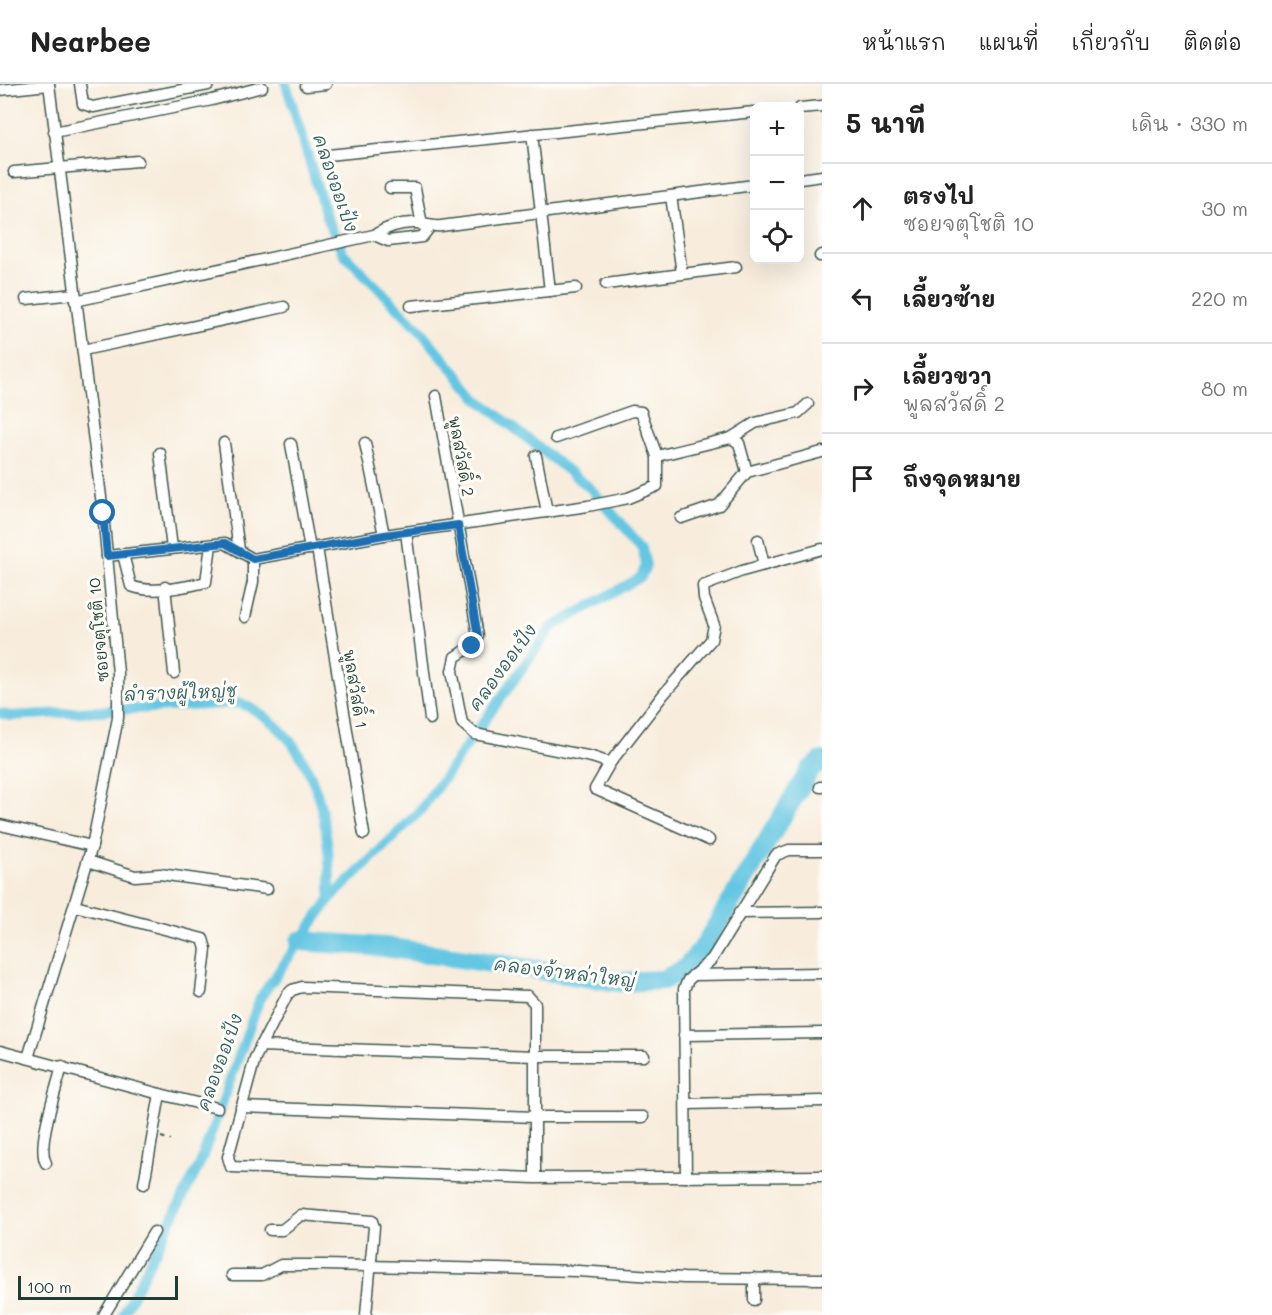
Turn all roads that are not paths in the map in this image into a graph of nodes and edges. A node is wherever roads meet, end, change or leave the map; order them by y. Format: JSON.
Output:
{"nodes":[{"id":1,"x":80,"y":84,"type":"edge"},
{"id":2,"x":208,"y":84,"type":"edge"},
{"id":3,"x":326,"y":84,"type":"edge"},
{"id":4,"x":49,"y":85,"type":"edge"},
{"id":5,"x":306,"y":86,"type":"dead end"},
{"id":6,"x":262,"y":87,"type":"dead end"},
{"id":7,"x":0,"y":90,"type":"edge"},
{"id":8,"x":212,"y":100,"type":"junction"},
{"id":9,"x":822,"y":106,"type":"edge"},
{"id":10,"x":804,"y":108,"type":"edge"},
{"id":11,"x":750,"y":112,"type":"edge"},
{"id":12,"x":54,"y":132,"type":"junction"},
{"id":13,"x":532,"y":134,"type":"junction"},
{"id":14,"x":328,"y":155,"type":"dead end"},
{"id":15,"x":138,"y":161,"type":"dead end"},
{"id":16,"x":59,"y":169,"type":"junction"},
{"id":17,"x":14,"y":172,"type":"dead end"},
{"id":18,"x":822,"y":176,"type":"edge"},
{"id":19,"x":804,"y":178,"type":"edge"},
{"id":20,"x":750,"y":186,"type":"edge"},
{"id":21,"x":390,"y":188,"type":"dead end"},
{"id":22,"x":671,"y":196,"type":"junction"},
{"id":23,"x":541,"y":213,"type":"junction"},
{"id":24,"x":426,"y":226,"type":"junction"},
{"id":25,"x":736,"y":267,"type":"dead end"},
{"id":26,"x":682,"y":273,"type":"junction"},
{"id":27,"x":606,"y":284,"type":"dead end"},
{"id":28,"x":576,"y":288,"type":"dead end"},
{"id":29,"x":550,"y":291,"type":"junction"},
{"id":30,"x":74,"y":298,"type":"junction"},
{"id":31,"x":26,"y":299,"type":"dead end"},
{"id":32,"x":411,"y":306,"type":"dead end"},
{"id":33,"x":284,"y":307,"type":"dead end"},
{"id":34,"x":83,"y":350,"type":"junction"},
{"id":35,"x":436,"y":396,"type":"dead end"},
{"id":36,"x":808,"y":404,"type":"dead end"},
{"id":37,"x":556,"y":438,"type":"dead end"},
{"id":38,"x":731,"y":438,"type":"junction"},
{"id":39,"x":224,"y":443,"type":"dead end"},
{"id":40,"x":366,"y":443,"type":"dead end"},
{"id":41,"x":291,"y":444,"type":"dead end"},
{"id":42,"x":822,"y":452,"type":"edge"},
{"id":43,"x":160,"y":453,"type":"dead end"},
{"id":44,"x":536,"y":456,"type":"dead end"},
{"id":45,"x":657,"y":456,"type":"junction"},
{"id":46,"x":747,"y":472,"type":"junction"},
{"id":47,"x":547,"y":512,"type":"junction"},
{"id":48,"x":681,"y":518,"type":"dead end"},
{"id":49,"x":458,"y":525,"type":"junction"},
{"id":50,"x":406,"y":532,"type":"junction"},
{"id":51,"x":384,"y":535,"type":"junction"},
{"id":52,"x":758,"y":540,"type":"dead end"},
{"id":53,"x":211,"y":545,"type":"junction"},
{"id":54,"x":172,"y":548,"type":"junction"},
{"id":55,"x":313,"y":548,"type":"junction"},
{"id":56,"x":822,"y":549,"type":"edge"},
{"id":57,"x":239,"y":550,"type":"junction"},
{"id":58,"x":123,"y":554,"type":"junction"},
{"id":59,"x":107,"y":556,"type":"junction"},
{"id":60,"x":253,"y":559,"type":"junction"},
{"id":61,"x":764,"y":565,"type":"junction"},
{"id":62,"x":165,"y":587,"type":"junction"},
{"id":63,"x":245,"y":617,"type":"dead end"},
{"id":64,"x":174,"y":673,"type":"dead end"},
{"id":65,"x":430,"y":718,"type":"dead end"},
{"id":66,"x":610,"y":764,"type":"junction"},
{"id":67,"x":0,"y":825,"type":"edge"},
{"id":68,"x":364,"y":834,"type":"dead end"},
{"id":69,"x":709,"y":840,"type":"dead end"},
{"id":70,"x":92,"y":846,"type":"junction"},
{"id":71,"x":822,"y":850,"type":"edge"},
{"id":72,"x":87,"y":861,"type":"junction"},
{"id":73,"x":267,"y":889,"type":"dead end"},
{"id":74,"x":75,"y":906,"type":"junction"},
{"id":75,"x":822,"y":912,"type":"edge"},
{"id":76,"x":739,"y":913,"type":"junction"},
{"id":77,"x":822,"y":973,"type":"edge"},
{"id":78,"x":693,"y":975,"type":"junction"},
{"id":79,"x":201,"y":992,"type":"dead end"},
{"id":80,"x":822,"y":1033,"type":"edge"},
{"id":81,"x":684,"y":1035,"type":"junction"},
{"id":82,"x":260,"y":1046,"type":"junction"},
{"id":83,"x":0,"y":1052,"type":"edge"},
{"id":84,"x":535,"y":1056,"type":"junction"},
{"id":85,"x":644,"y":1056,"type":"dead end"},
{"id":86,"x":28,"y":1058,"type":"junction"},
{"id":87,"x":62,"y":1066,"type":"junction"},
{"id":88,"x":160,"y":1094,"type":"junction"},
{"id":89,"x":822,"y":1101,"type":"edge"},
{"id":90,"x":686,"y":1104,"type":"junction"},
{"id":91,"x":241,"y":1107,"type":"junction"},
{"id":92,"x":217,"y":1108,"type":"dead end"},
{"id":93,"x":535,"y":1117,"type":"junction"},
{"id":94,"x":644,"y":1117,"type":"dead end"},
{"id":95,"x":45,"y":1163,"type":"dead end"},
{"id":96,"x":822,"y":1176,"type":"edge"},
{"id":97,"x":686,"y":1177,"type":"junction"},
{"id":98,"x":535,"y":1178,"type":"junction"},
{"id":99,"x":144,"y":1184,"type":"dead end"},
{"id":100,"x":270,"y":1230,"type":"dead end"},
{"id":101,"x":154,"y":1232,"type":"dead end"},
{"id":102,"x":370,"y":1268,"type":"junction"},
{"id":103,"x":232,"y":1275,"type":"dead end"},
{"id":104,"x":754,"y":1278,"type":"junction"},
{"id":105,"x":822,"y":1279,"type":"edge"},
{"id":106,"x":754,"y":1300,"type":"dead end"},
{"id":107,"x":104,"y":1315,"type":"edge"},
{"id":108,"x":366,"y":1315,"type":"edge"}],
"edges":[{"from":1,"to":2,"type":"street"},
{"from":2,"to":8,"type":"street"},
{"from":3,"to":5,"type":"street"},
{"from":4,"to":7,"type":"street"},
{"from":4,"to":12,"type":"street","name":"ซอยจตุโชติ 10"},
{"from":6,"to":8,"type":"street"},
{"from":8,"to":12,"type":"street"},
{"from":9,"to":10,"type":"street"},
{"from":11,"to":13,"type":"street"},
{"from":12,"to":16,"type":"street","name":"ซอยจตุโชติ 10"},
{"from":13,"to":14,"type":"street"},
{"from":13,"to":23,"type":"street"},
{"from":15,"to":16,"type":"street"},
{"from":16,"to":17,"type":"street"},
{"from":16,"to":30,"type":"street","name":"ซอยจตุโชติ 10"},
{"from":18,"to":19,"type":"street"},
{"from":20,"to":22,"type":"street"},
{"from":21,"to":24,"type":"street"},
{"from":22,"to":23,"type":"street"},
{"from":22,"to":26,"type":"street"},
{"from":23,"to":24,"type":"street"},
{"from":23,"to":29,"type":"street"},
{"from":24,"to":30,"type":"street"},
{"from":25,"to":26,"type":"street"},
{"from":26,"to":27,"type":"street"},
{"from":28,"to":29,"type":"street"},
{"from":29,"to":32,"type":"street"},
{"from":30,"to":31,"type":"street"},
{"from":30,"to":34,"type":"street","name":"ซอยจตุโชติ 10"},
{"from":33,"to":34,"type":"street"},
{"from":34,"to":59,"type":"street","name":"ซอยจตุโชติ 10"},
{"from":35,"to":49,"type":"street","name":"พูลสวัสดิ์ 2"},
{"from":36,"to":38,"type":"street"},
{"from":37,"to":45,"type":"street"},
{"from":38,"to":45,"type":"street"},
{"from":38,"to":46,"type":"street"},
{"from":39,"to":57,"type":"street"},
{"from":40,"to":51,"type":"street"},
{"from":41,"to":55,"type":"street","name":"พูลสวัสดิ์ 1"},
{"from":42,"to":46,"type":"street"},
{"from":43,"to":54,"type":"street"},
{"from":44,"to":47,"type":"street"},
{"from":45,"to":47,"type":"street"},
{"from":46,"to":48,"type":"street"},
{"from":47,"to":49,"type":"street"},
{"from":49,"to":50,"type":"street"},
{"from":49,"to":66,"type":"street","name":"พูลสวัสดิ์ 2"},
{"from":50,"to":51,"type":"street"},
{"from":50,"to":65,"type":"street"},
{"from":51,"to":55,"type":"street"},
{"from":52,"to":61,"type":"street"},
{"from":53,"to":54,"type":"street"},
{"from":53,"to":57,"type":"street"},
{"from":53,"to":62,"type":"street"},
{"from":54,"to":58,"type":"street"},
{"from":55,"to":60,"type":"street"},
{"from":55,"to":68,"type":"street","name":"พูลสวัสดิ์ 1"},
{"from":56,"to":61,"type":"street"},
{"from":57,"to":60,"type":"street"},
{"from":58,"to":59,"type":"street"},
{"from":58,"to":62,"type":"street"},
{"from":59,"to":70,"type":"street","name":"ซอยจตุโชติ 10"},
{"from":60,"to":63,"type":"street"},
{"from":61,"to":66,"type":"street"},
{"from":62,"to":64,"type":"street"},
{"from":66,"to":69,"type":"street"},
{"from":67,"to":70,"type":"street"},
{"from":70,"to":72,"type":"street","name":"ซอยจตุโชติ 10"},
{"from":71,"to":76,"type":"street"},
{"from":72,"to":73,"type":"street"},
{"from":72,"to":74,"type":"street","name":"ซอยจตุโชติ 10"},
{"from":74,"to":79,"type":"street"},
{"from":74,"to":86,"type":"street","name":"ซอยจตุโชติ 10"},
{"from":75,"to":76,"type":"street"},
{"from":76,"to":78,"type":"street"},
{"from":77,"to":78,"type":"street"},
{"from":78,"to":81,"type":"street"},
{"from":80,"to":81,"type":"street"},
{"from":81,"to":90,"type":"street"},
{"from":82,"to":84,"type":"street"},
{"from":82,"to":84,"type":"street"},
{"from":82,"to":91,"type":"street"},
{"from":83,"to":86,"type":"street"},
{"from":84,"to":85,"type":"street"},
{"from":84,"to":93,"type":"street"},
{"from":86,"to":87,"type":"street"},
{"from":87,"to":88,"type":"street"},
{"from":87,"to":95,"type":"street"},
{"from":88,"to":92,"type":"street"},
{"from":88,"to":99,"type":"street"},
{"from":89,"to":90,"type":"street"},
{"from":90,"to":97,"type":"street"},
{"from":91,"to":93,"type":"street"},
{"from":91,"to":98,"type":"street"},
{"from":93,"to":94,"type":"street"},
{"from":93,"to":98,"type":"street"},
{"from":96,"to":97,"type":"street"},
{"from":97,"to":98,"type":"street"},
{"from":100,"to":102,"type":"street"},
{"from":101,"to":107,"type":"street"},
{"from":102,"to":103,"type":"street"},
{"from":102,"to":104,"type":"street"},
{"from":102,"to":108,"type":"street"},
{"from":104,"to":105,"type":"street"},
{"from":104,"to":106,"type":"street"}]}
